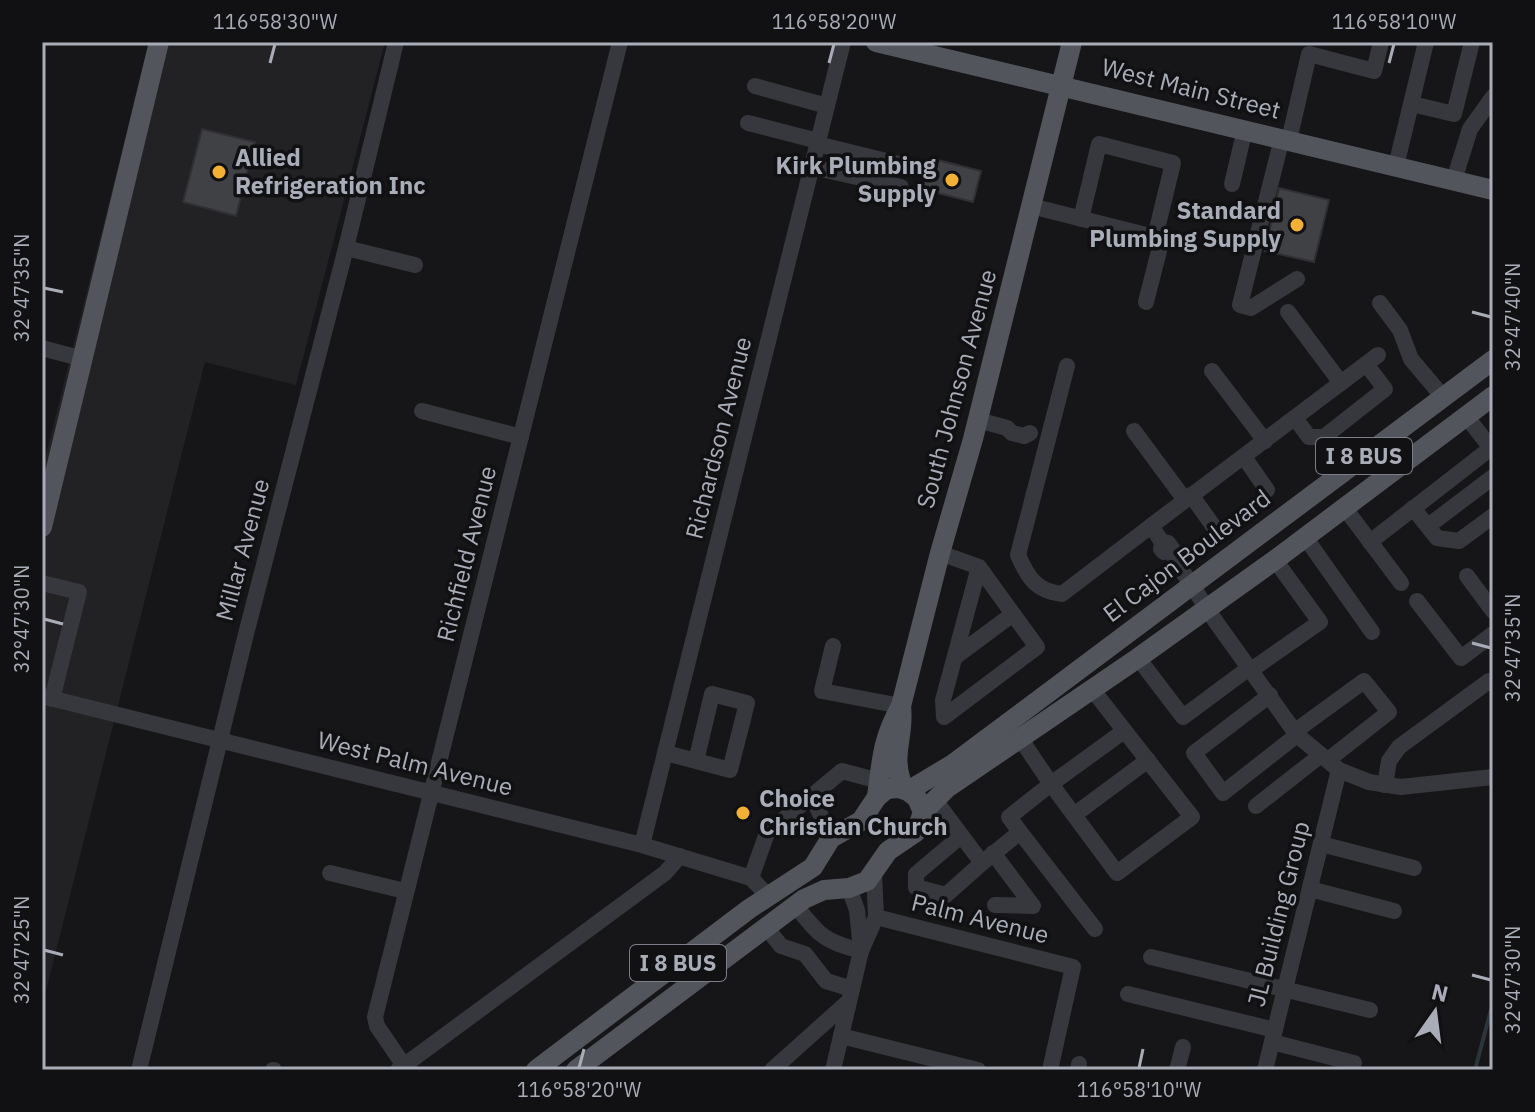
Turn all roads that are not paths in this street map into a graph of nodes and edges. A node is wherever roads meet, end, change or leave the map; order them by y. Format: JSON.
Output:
{"nodes":[{"id":1,"x":159,"y":42,"type":"edge"},
{"id":2,"x":396,"y":42,"type":"edge"},
{"id":3,"x":620,"y":42,"type":"edge"},
{"id":4,"x":843,"y":42,"type":"edge"},
{"id":5,"x":876,"y":42,"type":"edge"},
{"id":6,"x":1072,"y":42,"type":"edge"},
{"id":7,"x":1381,"y":42,"type":"edge"},
{"id":8,"x":1426,"y":42,"type":"edge"},
{"id":9,"x":1472,"y":42,"type":"edge"},
{"id":10,"x":925,"y":48,"type":"edge"},
{"id":11,"x":1061,"y":85,"type":"junction"},
{"id":12,"x":755,"y":86,"type":"dead end"},
{"id":13,"x":1490,"y":100,"type":"edge"},
{"id":14,"x":1412,"y":104,"type":"junction"},
{"id":15,"x":827,"y":106,"type":"junction"},
{"id":16,"x":748,"y":123,"type":"dead end"},
{"id":17,"x":1245,"y":129,"type":"junction"},
{"id":18,"x":1285,"y":139,"type":"junction"},
{"id":19,"x":818,"y":142,"type":"junction"},
{"id":20,"x":1396,"y":166,"type":"junction"},
{"id":21,"x":812,"y":167,"type":"junction"},
{"id":22,"x":911,"y":167,"type":"dead end"},
{"id":23,"x":1454,"y":180,"type":"junction"},
{"id":24,"x":1232,"y":184,"type":"dead end"},
{"id":25,"x":901,"y":187,"type":"dead end"},
{"id":26,"x":1493,"y":190,"type":"edge"},
{"id":27,"x":1031,"y":206,"type":"junction"},
{"id":28,"x":1081,"y":219,"type":"junction"},
{"id":29,"x":1155,"y":237,"type":"junction"},
{"id":30,"x":346,"y":248,"type":"junction"},
{"id":31,"x":415,"y":265,"type":"dead end"},
{"id":32,"x":1297,"y":279,"type":"dead end"},
{"id":33,"x":1146,"y":302,"type":"dead end"},
{"id":34,"x":1380,"y":303,"type":"dead end"},
{"id":35,"x":1288,"y":312,"type":"dead end"},
{"id":36,"x":42,"y":348,"type":"edge"},
{"id":37,"x":83,"y":359,"type":"junction"},
{"id":38,"x":1493,"y":360,"type":"edge"},
{"id":39,"x":1067,"y":366,"type":"dead end"},
{"id":40,"x":1212,"y":371,"type":"dead end"},
{"id":41,"x":1341,"y":383,"type":"junction"},
{"id":42,"x":1493,"y":396,"type":"edge"},
{"id":43,"x":1443,"y":397,"type":"junction"},
{"id":44,"x":422,"y":411,"type":"dead end"},
{"id":45,"x":1466,"y":416,"type":"junction"},
{"id":46,"x":1295,"y":418,"type":"junction"},
{"id":47,"x":978,"y":420,"type":"junction"},
{"id":48,"x":1134,"y":431,"type":"dead end"},
{"id":49,"x":521,"y":437,"type":"junction"},
{"id":50,"x":1049,"y":438,"type":"junction"},
{"id":51,"x":1265,"y":441,"type":"junction"},
{"id":52,"x":1492,"y":449,"type":"edge"},
{"id":53,"x":1244,"y":457,"type":"junction"},
{"id":54,"x":1493,"y":477,"type":"edge"},
{"id":55,"x":1267,"y":490,"type":"dead end"},
{"id":56,"x":1188,"y":498,"type":"junction"},
{"id":57,"x":1344,"y":507,"type":"junction"},
{"id":58,"x":1413,"y":508,"type":"junction"},
{"id":59,"x":1493,"y":516,"type":"edge"},
{"id":60,"x":1151,"y":526,"type":"junction"},
{"id":61,"x":1428,"y":526,"type":"junction"},
{"id":62,"x":42,"y":527,"type":"edge"},
{"id":63,"x":1214,"y":527,"type":"dead end"},
{"id":64,"x":1305,"y":537,"type":"junction"},
{"id":65,"x":1370,"y":542,"type":"junction"},
{"id":66,"x":940,"y":553,"type":"junction"},
{"id":67,"x":1275,"y":560,"type":"junction"},
{"id":68,"x":979,"y":567,"type":"junction"},
{"id":69,"x":1467,"y":576,"type":"dead end"},
{"id":70,"x":42,"y":583,"type":"edge"},
{"id":71,"x":1401,"y":583,"type":"dead end"},
{"id":72,"x":1192,"y":585,"type":"junction"},
{"id":73,"x":1417,"y":601,"type":"dead end"},
{"id":74,"x":1207,"y":608,"type":"junction"},
{"id":75,"x":1493,"y":611,"type":"edge"},
{"id":76,"x":1013,"y":614,"type":"junction"},
{"id":77,"x":1372,"y":632,"type":"dead end"},
{"id":78,"x":1493,"y":634,"type":"edge"},
{"id":79,"x":833,"y":646,"type":"dead end"},
{"id":80,"x":955,"y":657,"type":"junction"},
{"id":81,"x":1138,"y":658,"type":"junction"},
{"id":82,"x":1250,"y":669,"type":"junction"},
{"id":83,"x":1489,"y":681,"type":"dead end"},
{"id":84,"x":1092,"y":689,"type":"junction"},
{"id":85,"x":1270,"y":695,"type":"junction"},
{"id":86,"x":47,"y":698,"type":"edge"},
{"id":87,"x":901,"y":706,"type":"junction"},
{"id":88,"x":1124,"y":731,"type":"junction"},
{"id":89,"x":1296,"y":734,"type":"junction"},
{"id":90,"x":1020,"y":738,"type":"junction"},
{"id":91,"x":221,"y":742,"type":"junction"},
{"id":92,"x":666,"y":753,"type":"junction"},
{"id":93,"x":1148,"y":760,"type":"junction"},
{"id":94,"x":696,"y":761,"type":"junction"},
{"id":95,"x":1329,"y":762,"type":"junction"},
{"id":96,"x":1493,"y":777,"type":"edge"},
{"id":97,"x":1051,"y":784,"type":"junction"},
{"id":98,"x":1385,"y":785,"type":"junction"},
{"id":99,"x":878,"y":789,"type":"junction"},
{"id":100,"x":906,"y":790,"type":"junction"},
{"id":101,"x":430,"y":792,"type":"junction"},
{"id":102,"x":812,"y":796,"type":"junction"},
{"id":103,"x":929,"y":806,"type":"junction"},
{"id":104,"x":1256,"y":806,"type":"dead end"},
{"id":105,"x":1074,"y":815,"type":"junction"},
{"id":106,"x":1020,"y":832,"type":"junction"},
{"id":107,"x":961,"y":836,"type":"junction"},
{"id":108,"x":831,"y":838,"type":"junction"},
{"id":109,"x":1321,"y":844,"type":"junction"},
{"id":110,"x":642,"y":845,"type":"junction"},
{"id":111,"x":680,"y":856,"type":"junction"},
{"id":112,"x":821,"y":857,"type":"junction"},
{"id":113,"x":988,"y":858,"type":"junction"},
{"id":114,"x":1414,"y":868,"type":"dead end"},
{"id":115,"x":330,"y":873,"type":"dead end"},
{"id":116,"x":874,"y":873,"type":"junction"},
{"id":117,"x":751,"y":878,"type":"junction"},
{"id":118,"x":845,"y":887,"type":"junction"},
{"id":119,"x":1310,"y":889,"type":"junction"},
{"id":120,"x":405,"y":891,"type":"junction"},
{"id":121,"x":768,"y":896,"type":"junction"},
{"id":122,"x":795,"y":905,"type":"junction"},
{"id":123,"x":995,"y":905,"type":"dead end"},
{"id":124,"x":1394,"y":911,"type":"dead end"},
{"id":125,"x":876,"y":917,"type":"junction"},
{"id":126,"x":766,"y":927,"type":"junction"},
{"id":127,"x":1095,"y":929,"type":"dead end"},
{"id":128,"x":825,"y":939,"type":"junction"},
{"id":129,"x":861,"y":951,"type":"junction"},
{"id":130,"x":805,"y":954,"type":"junction"},
{"id":131,"x":1151,"y":957,"type":"dead end"},
{"id":132,"x":1285,"y":989,"type":"junction"},
{"id":133,"x":1128,"y":994,"type":"dead end"},
{"id":134,"x":850,"y":995,"type":"junction"},
{"id":135,"x":1370,"y":1010,"type":"dead end"},
{"id":136,"x":841,"y":1036,"type":"junction"},
{"id":137,"x":1273,"y":1036,"type":"junction"},
{"id":138,"x":1183,"y":1047,"type":"dead end"},
{"id":139,"x":1354,"y":1063,"type":"dead end"},
{"id":140,"x":403,"y":1069,"type":"edge"},
{"id":141,"x":139,"y":1070,"type":"edge"},
{"id":142,"x":536,"y":1070,"type":"edge"},
{"id":143,"x":576,"y":1070,"type":"edge"},
{"id":144,"x":772,"y":1070,"type":"edge"},
{"id":145,"x":833,"y":1070,"type":"edge"},
{"id":146,"x":978,"y":1070,"type":"edge"},
{"id":147,"x":1050,"y":1070,"type":"edge"},
{"id":148,"x":1177,"y":1070,"type":"edge"},
{"id":149,"x":1265,"y":1070,"type":"edge"}],
"edges":[{"from":1,"to":37,"type":"main road"},
{"from":2,"to":30,"type":"street","name":"Millar Avenue"},
{"from":3,"to":49,"type":"street","name":"Richfield Avenue"},
{"from":4,"to":15,"type":"street","name":"Richardson Avenue"},
{"from":5,"to":10,"type":"main road","name":"West Main Street"},
{"from":6,"to":11,"type":"main road","name":"South Johnson Avenue"},
{"from":7,"to":18,"type":"street"},
{"from":8,"to":14,"type":"street"},
{"from":9,"to":14,"type":"street"},
{"from":10,"to":11,"type":"main road","name":"West Main Street"},
{"from":11,"to":17,"type":"main road","name":"West Main Street"},
{"from":11,"to":27,"type":"main road","name":"South Johnson Avenue"},
{"from":12,"to":15,"type":"street"},
{"from":13,"to":23,"type":"street"},
{"from":14,"to":20,"type":"street"},
{"from":15,"to":19,"type":"street","name":"Richardson Avenue"},
{"from":16,"to":19,"type":"street"},
{"from":17,"to":18,"type":"main road","name":"West Main Street"},
{"from":17,"to":24,"type":"street"},
{"from":18,"to":20,"type":"main road","name":"West Main Street"},
{"from":18,"to":32,"type":"street"},
{"from":19,"to":21,"type":"street","name":"Richardson Avenue"},
{"from":19,"to":22,"type":"street"},
{"from":20,"to":23,"type":"main road","name":"West Main Street"},
{"from":21,"to":25,"type":"street"},
{"from":21,"to":92,"type":"street","name":"Richardson Avenue"},
{"from":23,"to":26,"type":"main road","name":"West Main Street"},
{"from":27,"to":28,"type":"street"},
{"from":27,"to":47,"type":"main road","name":"South Johnson Avenue"},
{"from":28,"to":29,"type":"street"},
{"from":28,"to":29,"type":"street"},
{"from":29,"to":33,"type":"street"},
{"from":30,"to":31,"type":"street"},
{"from":30,"to":91,"type":"street","name":"Millar Avenue"},
{"from":34,"to":43,"type":"street"},
{"from":35,"to":41,"type":"street"},
{"from":36,"to":37,"type":"street"},
{"from":37,"to":62,"type":"main road"},
{"from":38,"to":43,"type":"main road","name":"El Cajon Boulevard","number":"I 8 BUS"},
{"from":39,"to":50,"type":"street"},
{"from":40,"to":51,"type":"street"},
{"from":41,"to":46,"type":"street"},
{"from":41,"to":46,"type":"street"},
{"from":42,"to":45,"type":"main road","number":"I 8 BUS"},
{"from":43,"to":72,"type":"main road","name":"El Cajon Boulevard","number":"I 8 BUS"},
{"from":44,"to":49,"type":"street"},
{"from":45,"to":52,"type":"street"},
{"from":45,"to":57,"type":"main road","number":"I 8 BUS"},
{"from":46,"to":51,"type":"street"},
{"from":47,"to":50,"type":"street"},
{"from":47,"to":66,"type":"main road","name":"South Johnson Avenue"},
{"from":48,"to":56,"type":"street"},
{"from":49,"to":101,"type":"street","name":"Richfield Avenue"},
{"from":50,"to":60,"type":"street"},
{"from":51,"to":53,"type":"street"},
{"from":52,"to":58,"type":"street"},
{"from":53,"to":55,"type":"street"},
{"from":53,"to":56,"type":"street"},
{"from":54,"to":61,"type":"street"},
{"from":56,"to":60,"type":"street"},
{"from":56,"to":63,"type":"street"},
{"from":57,"to":64,"type":"main road","number":"I 8 BUS"},
{"from":57,"to":65,"type":"street"},
{"from":58,"to":61,"type":"street"},
{"from":58,"to":65,"type":"street"},
{"from":59,"to":61,"type":"street"},
{"from":60,"to":72,"type":"street"},
{"from":64,"to":67,"type":"main road","number":"I 8 BUS"},
{"from":64,"to":77,"type":"street"},
{"from":65,"to":71,"type":"street"},
{"from":66,"to":68,"type":"street"},
{"from":66,"to":87,"type":"main road","name":"South Johnson Avenue"},
{"from":67,"to":74,"type":"main road","number":"I 8 BUS"},
{"from":67,"to":82,"type":"street"},
{"from":68,"to":76,"type":"street"},
{"from":68,"to":80,"type":"street"},
{"from":69,"to":75,"type":"street"},
{"from":70,"to":86,"type":"street"},
{"from":72,"to":74,"type":"street"},
{"from":72,"to":100,"type":"main road","name":"El Cajon Boulevard","number":"I 8 BUS"},
{"from":73,"to":78,"type":"street"},
{"from":74,"to":81,"type":"main road","number":"I 8 BUS"},
{"from":74,"to":82,"type":"street"},
{"from":76,"to":80,"type":"street"},
{"from":76,"to":80,"type":"street"},
{"from":79,"to":87,"type":"street"},
{"from":81,"to":82,"type":"street"},
{"from":81,"to":84,"type":"main road","number":"I 8 BUS"},
{"from":82,"to":85,"type":"street"},
{"from":83,"to":98,"type":"street"},
{"from":84,"to":88,"type":"street"},
{"from":84,"to":90,"type":"main road","number":"I 8 BUS"},
{"from":85,"to":89,"type":"street"},
{"from":85,"to":89,"type":"street"},
{"from":86,"to":91,"type":"street","name":"West Palm Avenue"},
{"from":87,"to":99,"type":"main road","name":"South Johnson Avenue"},
{"from":87,"to":100,"type":"main road","name":"South Johnson Avenue"},
{"from":88,"to":93,"type":"street"},
{"from":88,"to":97,"type":"street"},
{"from":89,"to":95,"type":"street"},
{"from":89,"to":95,"type":"street"},
{"from":90,"to":97,"type":"street"},
{"from":90,"to":103,"type":"main road","number":"I 8 BUS"},
{"from":91,"to":101,"type":"street","name":"West Palm Avenue"},
{"from":91,"to":141,"type":"street","name":"Millar Avenue"},
{"from":92,"to":94,"type":"street"},
{"from":92,"to":110,"type":"street","name":"Richardson Avenue"},
{"from":93,"to":105,"type":"street"},
{"from":93,"to":105,"type":"street"},
{"from":94,"to":94,"type":"street"},
{"from":95,"to":98,"type":"street"},
{"from":95,"to":104,"type":"street"},
{"from":95,"to":109,"type":"street","name":"JL Building Group"},
{"from":96,"to":98,"type":"street"},
{"from":97,"to":105,"type":"street"},
{"from":97,"to":106,"type":"street"},
{"from":99,"to":100,"type":"main road","number":"I 8 BUS"},
{"from":99,"to":102,"type":"street"},
{"from":99,"to":108,"type":"main road","number":"I 8 BUS"},
{"from":100,"to":103,"type":"main road"},
{"from":101,"to":110,"type":"street","name":"West Palm Avenue"},
{"from":101,"to":120,"type":"street","name":"Richfield Avenue"},
{"from":102,"to":108,"type":"street"},
{"from":102,"to":117,"type":"street"},
{"from":103,"to":107,"type":"street"},
{"from":103,"to":116,"type":"main road","number":"I 8 BUS"},
{"from":106,"to":113,"type":"street"},
{"from":106,"to":127,"type":"street"},
{"from":107,"to":113,"type":"street"},
{"from":107,"to":113,"type":"street"},
{"from":108,"to":112,"type":"main road","number":"I 8 BUS"},
{"from":109,"to":114,"type":"street"},
{"from":109,"to":119,"type":"street","name":"JL Building Group"},
{"from":110,"to":111,"type":"street","name":"West Palm Avenue"},
{"from":111,"to":117,"type":"street","name":"West Palm Avenue"},
{"from":111,"to":140,"type":"street"},
{"from":112,"to":118,"type":"main road"},
{"from":112,"to":121,"type":"main road","number":"I 8 BUS"},
{"from":113,"to":123,"type":"street"},
{"from":115,"to":120,"type":"street"},
{"from":116,"to":118,"type":"main road","number":"I 8 BUS"},
{"from":116,"to":125,"type":"street"},
{"from":117,"to":121,"type":"street","name":"West Palm Avenue"},
{"from":118,"to":122,"type":"main road","number":"I 8 BUS"},
{"from":118,"to":129,"type":"street"},
{"from":119,"to":124,"type":"street"},
{"from":119,"to":132,"type":"street","name":"JL Building Group"},
{"from":120,"to":140,"type":"street","name":"Richfield Avenue"},
{"from":121,"to":142,"type":"main road","number":"I 8 BUS"},
{"from":122,"to":126,"type":"main road","number":"I 8 BUS"},
{"from":122,"to":128,"type":"street"},
{"from":125,"to":129,"type":"street"},
{"from":125,"to":147,"type":"street","name":"Palm Avenue"},
{"from":126,"to":130,"type":"street"},
{"from":126,"to":143,"type":"main road","number":"I 8 BUS"},
{"from":128,"to":129,"type":"street"},
{"from":128,"to":130,"type":"street"},
{"from":129,"to":134,"type":"street"},
{"from":130,"to":134,"type":"street"},
{"from":131,"to":132,"type":"street"},
{"from":132,"to":135,"type":"street"},
{"from":132,"to":137,"type":"street","name":"JL Building Group"},
{"from":133,"to":137,"type":"street"},
{"from":134,"to":136,"type":"street"},
{"from":134,"to":144,"type":"street"},
{"from":136,"to":145,"type":"street"},
{"from":136,"to":146,"type":"street"},
{"from":137,"to":139,"type":"street"},
{"from":137,"to":149,"type":"street","name":"JL Building Group"},
{"from":138,"to":148,"type":"street"}]}
